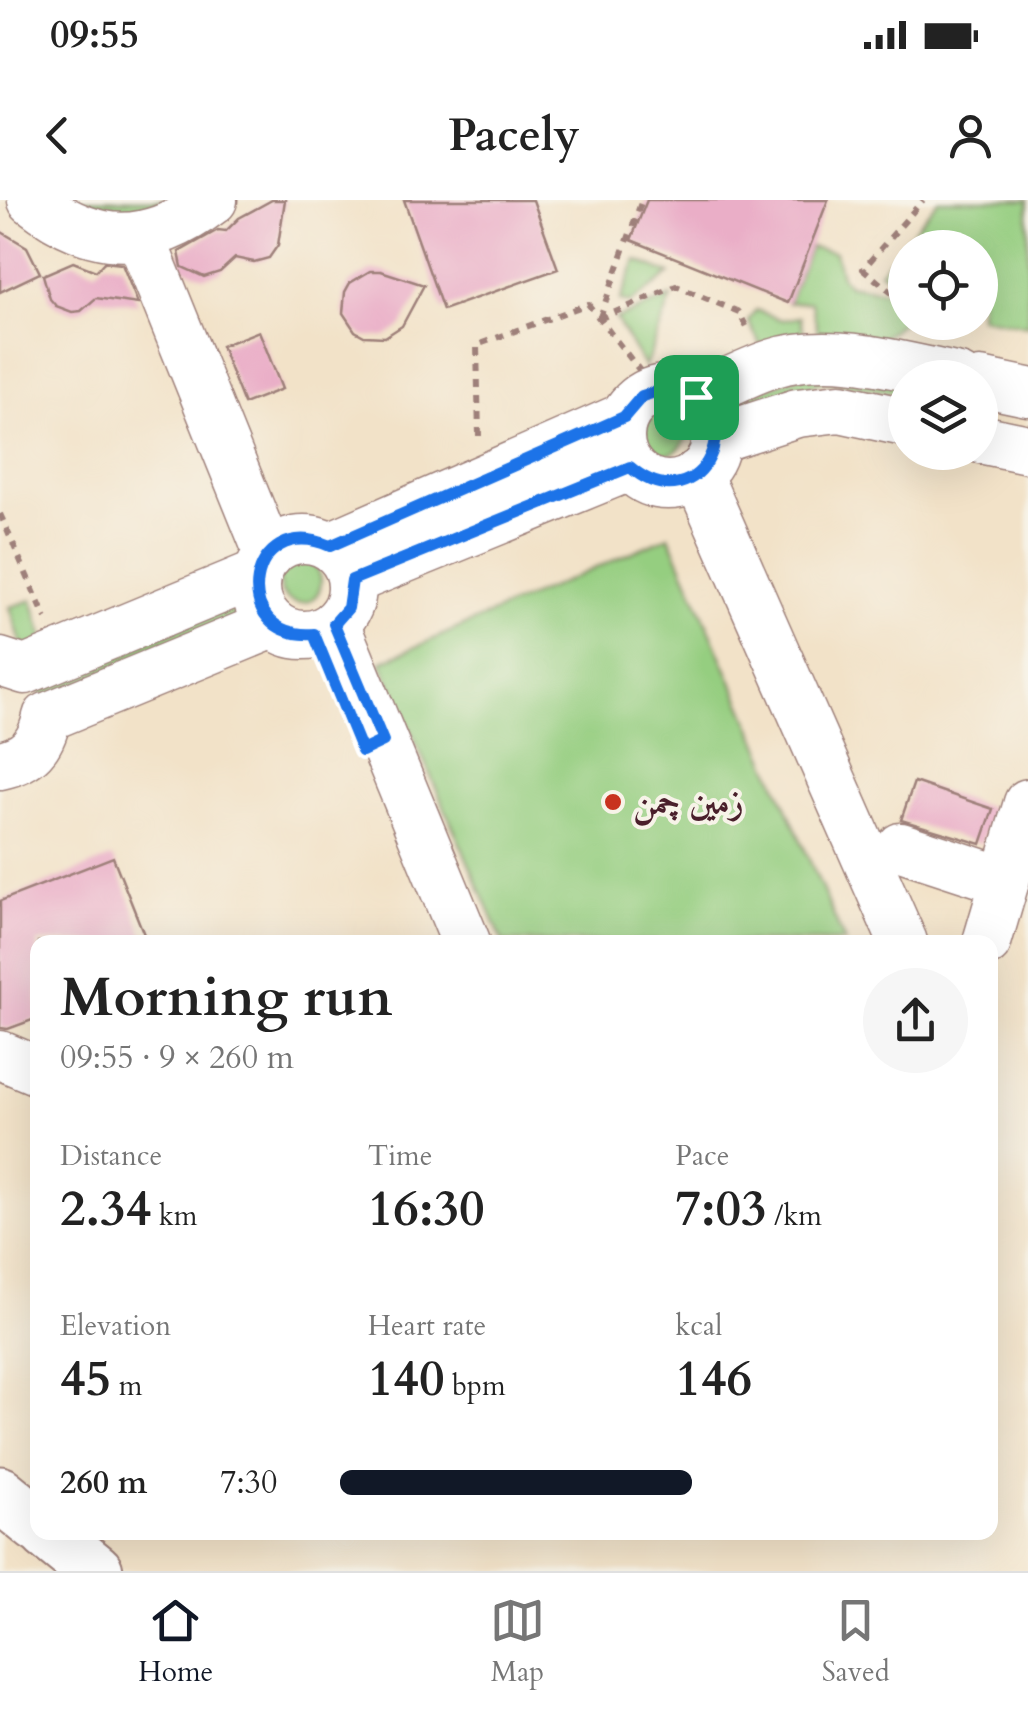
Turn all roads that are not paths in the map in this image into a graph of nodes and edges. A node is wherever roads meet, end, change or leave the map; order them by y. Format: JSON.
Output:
{"nodes":[{"id":1,"x":32,"y":200,"type":"edge"},
{"id":2,"x":212,"y":200,"type":"edge"},
{"id":3,"x":151,"y":233,"type":"junction"},
{"id":4,"x":888,"y":363,"type":"edge"},
{"id":5,"x":998,"y":386,"type":"edge"},
{"id":6,"x":1028,"y":392,"type":"edge"},
{"id":7,"x":658,"y":401,"type":"junction"},
{"id":8,"x":888,"y":418,"type":"edge"},
{"id":9,"x":998,"y":443,"type":"edge"},
{"id":10,"x":1028,"y":449,"type":"edge"},
{"id":11,"x":696,"y":466,"type":"junction"},
{"id":12,"x":630,"y":467,"type":"junction"},
{"id":13,"x":301,"y":559,"type":"junction"},
{"id":14,"x":307,"y":627,"type":"junction"},
{"id":15,"x":0,"y":662,"type":"edge"},
{"id":16,"x":0,"y":765,"type":"edge"},
{"id":17,"x":819,"y":788,"type":"junction"},
{"id":18,"x":1028,"y":803,"type":"edge"},
{"id":19,"x":901,"y":847,"type":"dead end"},
{"id":20,"x":1005,"y":882,"type":"junction"},
{"id":21,"x":449,"y":932,"type":"edge"},
{"id":22,"x":867,"y":935,"type":"edge"},
{"id":23,"x":899,"y":935,"type":"edge"},
{"id":24,"x":989,"y":935,"type":"edge"},
{"id":25,"x":0,"y":1055,"type":"edge"},
{"id":26,"x":30,"y":1068,"type":"edge"},
{"id":27,"x":0,"y":1494,"type":"edge"},
{"id":28,"x":30,"y":1518,"type":"edge"},
{"id":29,"x":57,"y":1540,"type":"edge"},
{"id":30,"x":95,"y":1571,"type":"edge"}],
"edges":[{"from":1,"to":3,"type":"lane"},
{"from":2,"to":3,"type":"lane"},
{"from":3,"to":13,"type":"lane"},
{"from":4,"to":7,"type":"lane"},
{"from":5,"to":6,"type":"lane"},
{"from":7,"to":11,"type":"lane"},
{"from":7,"to":12,"type":"lane"},
{"from":7,"to":13,"type":"lane"},
{"from":8,"to":11,"type":"lane"},
{"from":9,"to":10,"type":"lane"},
{"from":11,"to":12,"type":"lane"},
{"from":11,"to":17,"type":"lane"},
{"from":12,"to":13,"type":"lane"},
{"from":13,"to":14,"type":"lane"},
{"from":13,"to":14,"type":"lane"},
{"from":13,"to":15,"type":"lane"},
{"from":14,"to":16,"type":"lane"},
{"from":14,"to":21,"type":"lane"},
{"from":17,"to":22,"type":"lane"},
{"from":17,"to":23,"type":"lane"},
{"from":18,"to":20,"type":"lane"},
{"from":19,"to":20,"type":"lane"},
{"from":20,"to":24,"type":"lane"},
{"from":25,"to":26,"type":"lane"},
{"from":27,"to":28,"type":"highway"},
{"from":29,"to":30,"type":"highway"}]}
